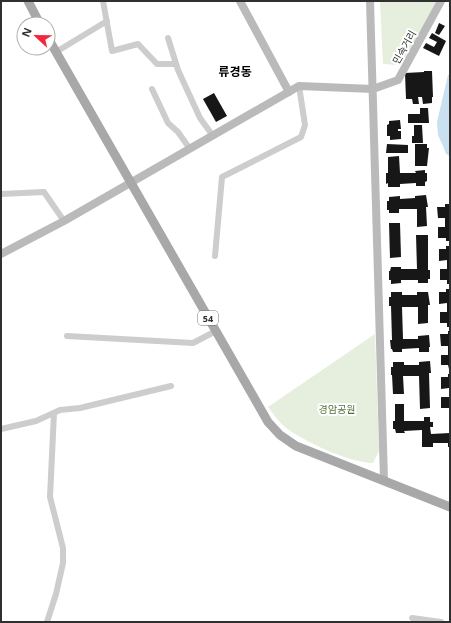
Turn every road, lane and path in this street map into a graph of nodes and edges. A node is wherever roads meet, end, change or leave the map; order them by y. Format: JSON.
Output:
{"nodes":[{"id":1,"x":18,"y":1,"type":"edge"},
{"id":2,"x":27,"y":1,"type":"edge"},
{"id":3,"x":103,"y":1,"type":"edge"},
{"id":4,"x":240,"y":1,"type":"edge"},
{"id":5,"x":370,"y":1,"type":"edge"},
{"id":6,"x":441,"y":1,"type":"edge"},
{"id":7,"x":35,"y":16,"type":"edge"},
{"id":8,"x":107,"y":21,"type":"junction"},
{"id":9,"x":168,"y":38,"type":"dead end"},
{"id":10,"x":56,"y":52,"type":"joint"},
{"id":11,"x":176,"y":64,"type":"junction"},
{"id":12,"x":299,"y":86,"type":"junction"},
{"id":13,"x":373,"y":88,"type":"junction"},
{"id":14,"x":152,"y":89,"type":"dead end"},
{"id":15,"x":289,"y":92,"type":"junction"},
{"id":16,"x":213,"y":136,"type":"junction"},
{"id":17,"x":190,"y":149,"type":"junction"},
{"id":18,"x":130,"y":183,"type":"junction"},
{"id":19,"x":1,"y":194,"type":"edge"},
{"id":20,"x":64,"y":220,"type":"junction"},
{"id":21,"x":1,"y":254,"type":"edge"},
{"id":22,"x":215,"y":256,"type":"dead end"},
{"id":23,"x":216,"y":331,"type":"junction"},
{"id":24,"x":67,"y":336,"type":"dead end"},
{"id":25,"x":170,"y":386,"type":"dead end"},
{"id":26,"x":54,"y":413,"type":"junction"},
{"id":27,"x":1,"y":429,"type":"edge"},
{"id":28,"x":384,"y":480,"type":"junction"},
{"id":29,"x":450,"y":507,"type":"edge"},
{"id":30,"x":412,"y":618,"type":"dead end"},
{"id":31,"x":47,"y":622,"type":"edge"},
{"id":32,"x":441,"y":622,"type":"edge"}],
"edges":[{"from":1,"to":2,"type":"main road"},
{"from":2,"to":7,"type":"main road"},
{"from":3,"to":8,"type":"street"},
{"from":4,"to":15,"type":"street"},
{"from":5,"to":13,"type":"street"},
{"from":6,"to":13,"type":"street","name":"민속거리"},
{"from":8,"to":10,"type":"street"},
{"from":8,"to":11,"type":"street"},
{"from":9,"to":11,"type":"street"},
{"from":10,"to":18,"type":"main road","number":"54"},
{"from":11,"to":16,"type":"street"},
{"from":12,"to":13,"type":"street","name":"민속거리"},
{"from":12,"to":15,"type":"street"},
{"from":12,"to":22,"type":"street"},
{"from":13,"to":28,"type":"street"},
{"from":14,"to":17,"type":"street"},
{"from":15,"to":16,"type":"street"},
{"from":16,"to":17,"type":"street"},
{"from":17,"to":18,"type":"street"},
{"from":18,"to":20,"type":"street"},
{"from":18,"to":23,"type":"main road","number":"54"},
{"from":19,"to":20,"type":"street"},
{"from":20,"to":21,"type":"street"},
{"from":23,"to":24,"type":"street"},
{"from":23,"to":28,"type":"main road","number":"54"},
{"from":25,"to":26,"type":"street"},
{"from":26,"to":27,"type":"street"},
{"from":26,"to":31,"type":"street"},
{"from":28,"to":29,"type":"main road","number":"54"},
{"from":30,"to":32,"type":"street"}]}
